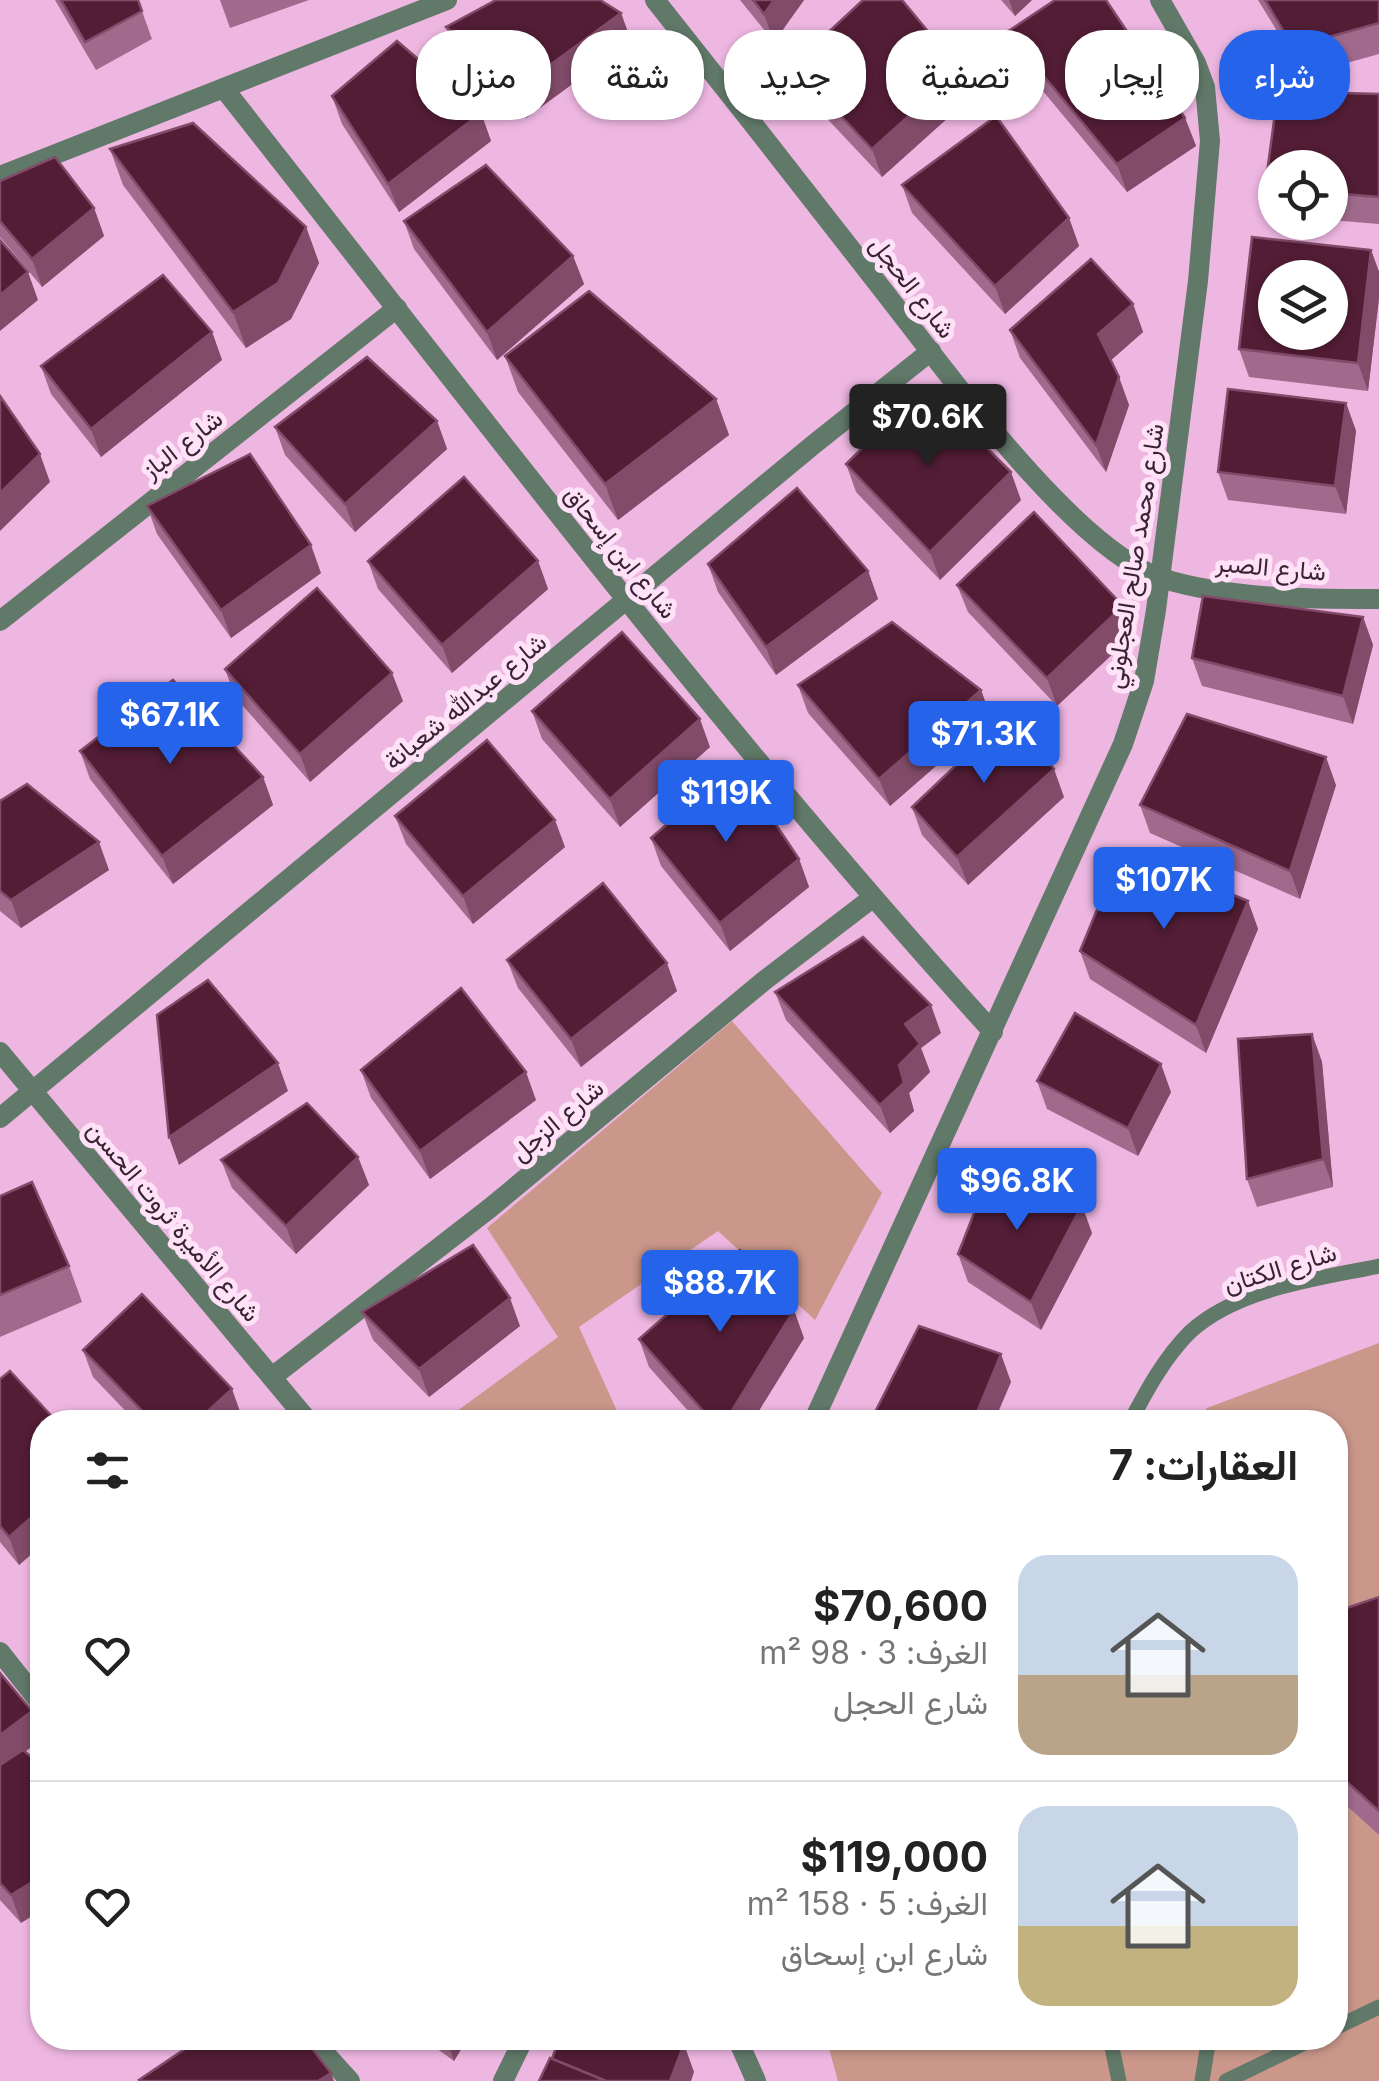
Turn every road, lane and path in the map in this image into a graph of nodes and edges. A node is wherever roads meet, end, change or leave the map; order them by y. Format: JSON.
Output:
{"nodes":[{"id":1,"x":447,"y":0,"type":"edge"},
{"id":2,"x":656,"y":0,"type":"edge"},
{"id":3,"x":1160,"y":0,"type":"edge"},
{"id":4,"x":225,"y":90,"type":"junction"},
{"id":5,"x":0,"y":176,"type":"edge"},
{"id":6,"x":398,"y":308,"type":"junction"},
{"id":7,"x":931,"y":351,"type":"junction"},
{"id":8,"x":1159,"y":577,"type":"junction"},
{"id":9,"x":1379,"y":599,"type":"edge"},
{"id":10,"x":627,"y":602,"type":"junction"},
{"id":11,"x":0,"y":621,"type":"edge"},
{"id":12,"x":872,"y":899,"type":"junction"},
{"id":13,"x":992,"y":1032,"type":"junction"},
{"id":14,"x":0,"y":1052,"type":"edge"},
{"id":15,"x":32,"y":1092,"type":"junction"},
{"id":16,"x":0,"y":1118,"type":"edge"},
{"id":17,"x":1379,"y":1266,"type":"edge"},
{"id":18,"x":272,"y":1377,"type":"junction"},
{"id":19,"x":300,"y":1410,"type":"edge"},
{"id":20,"x":819,"y":1410,"type":"edge"},
{"id":21,"x":1137,"y":1410,"type":"edge"},
{"id":22,"x":0,"y":1652,"type":"edge"},
{"id":23,"x":30,"y":1690,"type":"edge"},
{"id":24,"x":1379,"y":2008,"type":"edge"},
{"id":25,"x":1348,"y":2022,"type":"edge"},
{"id":26,"x":322,"y":2050,"type":"edge"},
{"id":27,"x":518,"y":2050,"type":"edge"},
{"id":28,"x":742,"y":2050,"type":"edge"},
{"id":29,"x":1113,"y":2050,"type":"edge"},
{"id":30,"x":1207,"y":2050,"type":"edge"},
{"id":31,"x":1289,"y":2050,"type":"edge"},
{"id":32,"x":350,"y":2081,"type":"edge"},
{"id":33,"x":504,"y":2081,"type":"edge"},
{"id":34,"x":756,"y":2081,"type":"edge"},
{"id":35,"x":1119,"y":2081,"type":"edge"},
{"id":36,"x":1202,"y":2081,"type":"edge"},
{"id":37,"x":1226,"y":2081,"type":"edge"}],
"edges":[{"from":1,"to":4,"type":"street"},
{"from":2,"to":7,"type":"street","name":"شارع الحجل"},
{"from":3,"to":8,"type":"street","name":"شارع محمد صالح العجلوني"},
{"from":4,"to":5,"type":"street"},
{"from":4,"to":6,"type":"street","name":"شارع ابن إسحاق"},
{"from":6,"to":10,"type":"street","name":"شارع ابن إسحاق"},
{"from":6,"to":11,"type":"street","name":"شارع الباز"},
{"from":7,"to":8,"type":"street","name":"شارع الحجل"},
{"from":7,"to":10,"type":"street","name":"شارع عبدالله شعبانة"},
{"from":8,"to":9,"type":"street","name":"شارع الصبر"},
{"from":8,"to":13,"type":"street","name":"شارع محمد صالح العجلوني"},
{"from":10,"to":12,"type":"street","name":"شارع ابن إسحاق"},
{"from":10,"to":15,"type":"street","name":"شارع عبدالله شعبانة"},
{"from":12,"to":13,"type":"street","name":"شارع ابن إسحاق"},
{"from":12,"to":18,"type":"street","name":"شارع الزجل"},
{"from":13,"to":20,"type":"street","name":"شارع محمد صالح العجلوني"},
{"from":14,"to":15,"type":"street","name":"شارع الأميرة ثروت الحسن"},
{"from":15,"to":16,"type":"street","name":"شارع عبدالله شعبانة"},
{"from":15,"to":18,"type":"street","name":"شارع الأميرة ثروت الحسن"},
{"from":17,"to":21,"type":"lane","name":"شارع الكتان"},
{"from":18,"to":19,"type":"street","name":"شارع الأميرة ثروت الحسن"},
{"from":22,"to":23,"type":"street"},
{"from":24,"to":25,"type":"lane"},
{"from":26,"to":32,"type":"street"},
{"from":27,"to":33,"type":"street"},
{"from":28,"to":34,"type":"street"},
{"from":29,"to":35,"type":"lane"},
{"from":30,"to":36,"type":"lane"},
{"from":31,"to":37,"type":"lane"}]}
